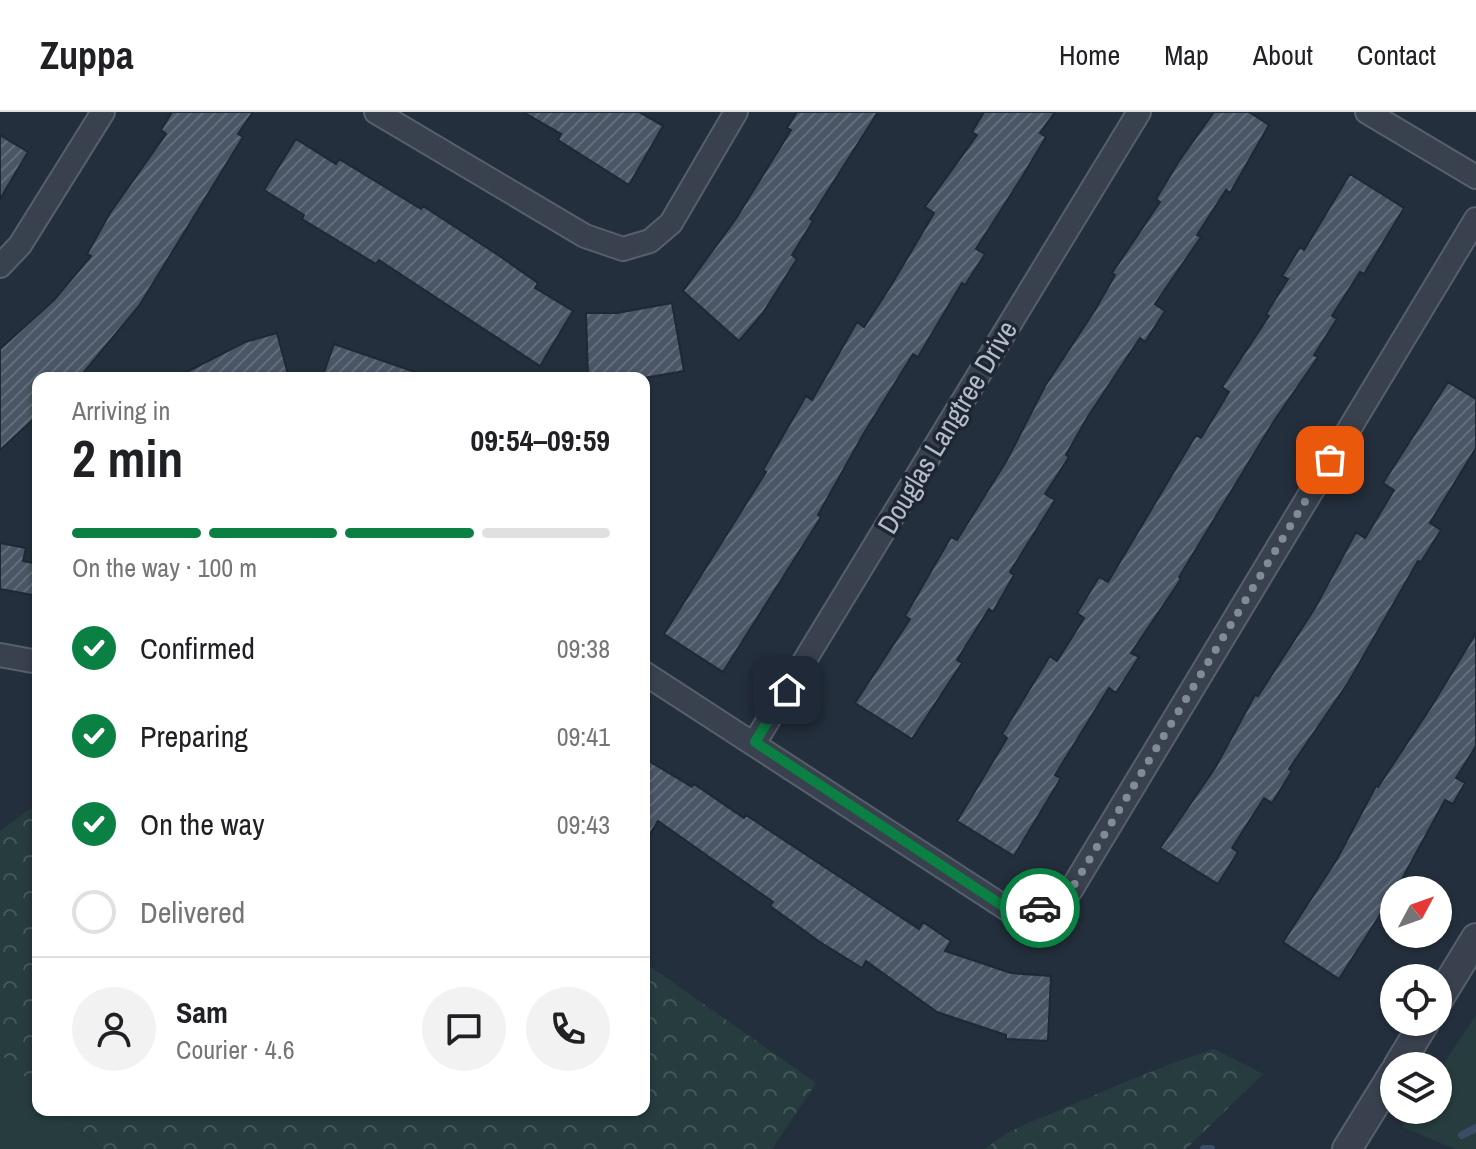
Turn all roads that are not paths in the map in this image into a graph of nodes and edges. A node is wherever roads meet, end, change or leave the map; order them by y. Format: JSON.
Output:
{"nodes":[{"id":1,"x":103,"y":112,"type":"edge"},
{"id":2,"x":376,"y":112,"type":"edge"},
{"id":3,"x":736,"y":112,"type":"edge"},
{"id":4,"x":1139,"y":112,"type":"edge"},
{"id":5,"x":1367,"y":112,"type":"edge"},
{"id":6,"x":1476,"y":177,"type":"edge"},
{"id":7,"x":1476,"y":219,"type":"edge"},
{"id":8,"x":0,"y":266,"type":"edge"},
{"id":9,"x":0,"y":655,"type":"edge"},
{"id":10,"x":32,"y":661,"type":"edge"},
{"id":11,"x":650,"y":677,"type":"edge"},
{"id":12,"x":755,"y":742,"type":"junction"},
{"id":13,"x":1476,"y":938,"type":"edge"},
{"id":14,"x":1452,"y":977,"type":"edge"},
{"id":15,"x":1380,"y":1096,"type":"edge"},
{"id":16,"x":1347,"y":1149,"type":"edge"}],
"edges":[{"from":1,"to":8,"type":"street"},
{"from":2,"to":3,"type":"street"},
{"from":4,"to":12,"type":"street","name":"Douglas Langtree Drive"},
{"from":5,"to":6,"type":"street"},
{"from":7,"to":12,"type":"street"},
{"from":9,"to":10,"type":"street"},
{"from":11,"to":12,"type":"street"},
{"from":13,"to":14,"type":"street"},
{"from":15,"to":16,"type":"street"}]}
